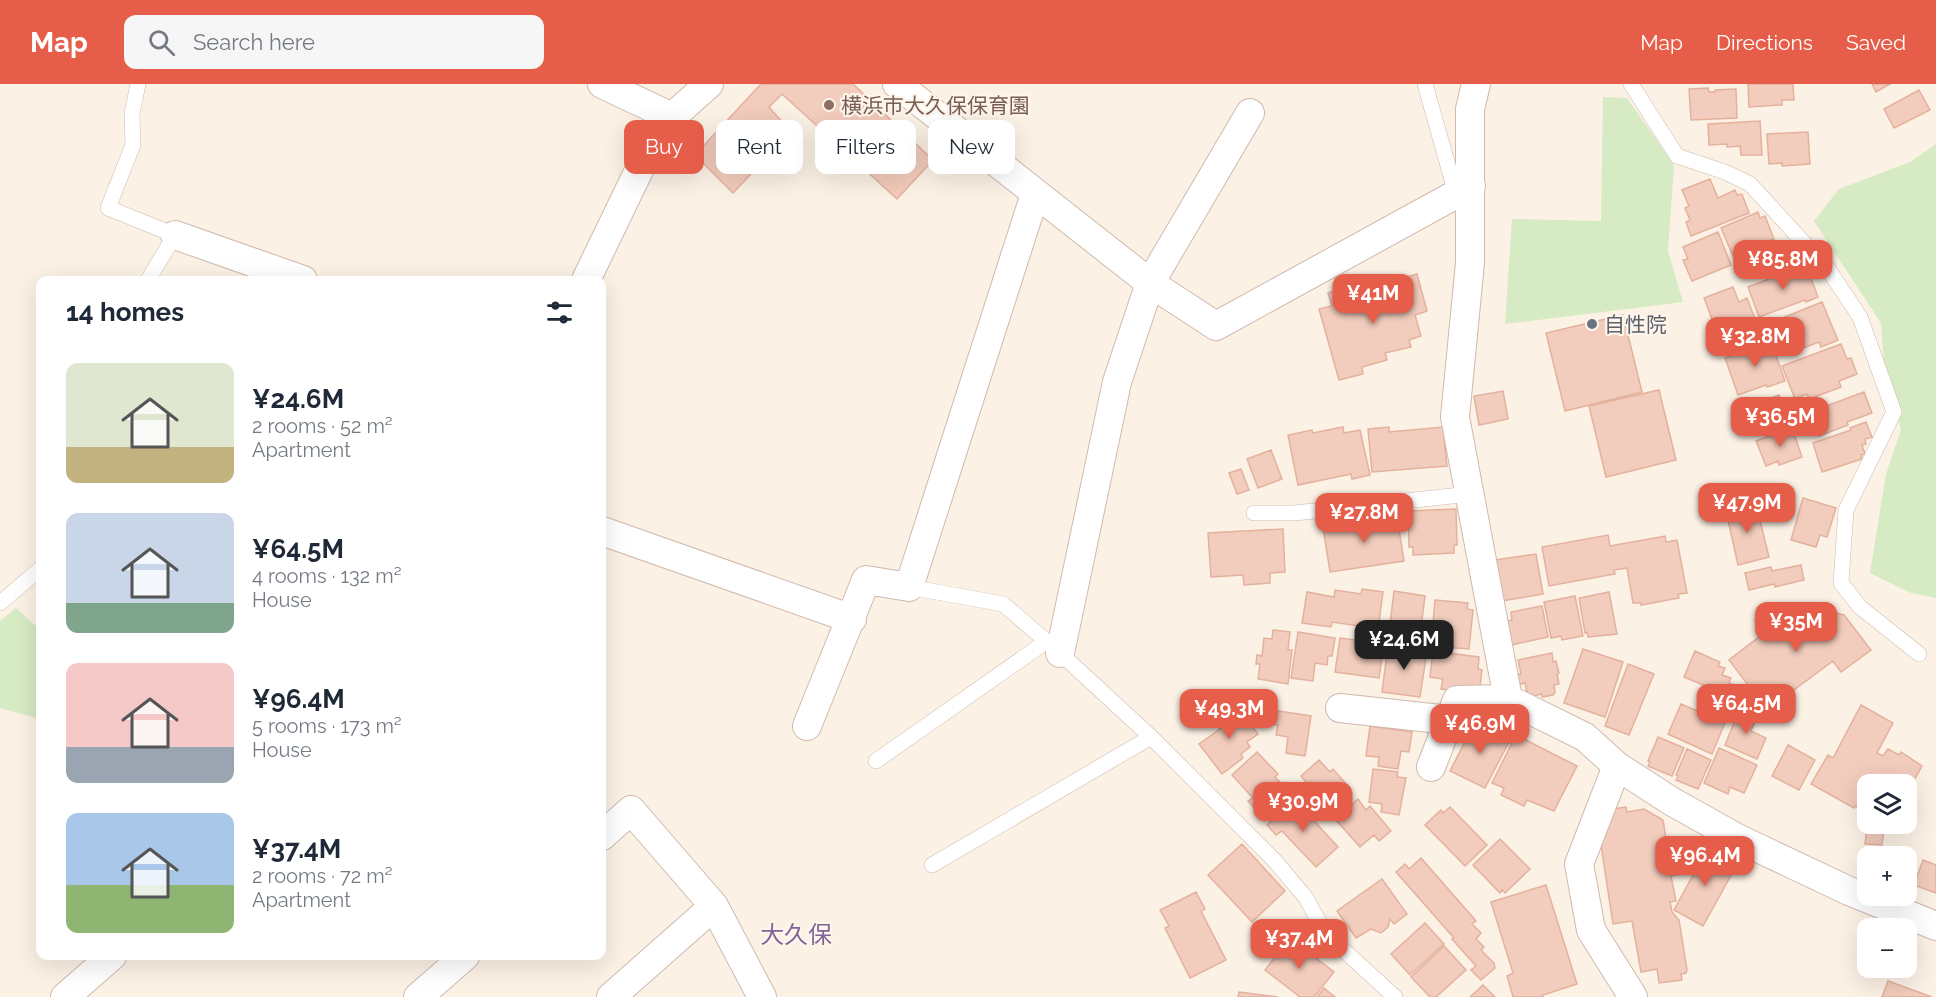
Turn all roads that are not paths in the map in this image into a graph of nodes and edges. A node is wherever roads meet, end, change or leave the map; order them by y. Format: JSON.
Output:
{"nodes":[{"id":1,"x":138,"y":84,"type":"edge"},
{"id":2,"x":602,"y":84,"type":"edge"},
{"id":3,"x":709,"y":84,"type":"edge"},
{"id":4,"x":897,"y":84,"type":"edge"},
{"id":5,"x":1425,"y":84,"type":"edge"},
{"id":6,"x":1476,"y":84,"type":"edge"},
{"id":7,"x":1631,"y":84,"type":"edge"},
{"id":8,"x":1250,"y":113,"type":"dead end"},
{"id":9,"x":672,"y":117,"type":"junction"},
{"id":10,"x":1464,"y":190,"type":"junction"},
{"id":11,"x":1035,"y":194,"type":"junction"},
{"id":12,"x":174,"y":235,"type":"junction"},
{"id":13,"x":248,"y":271,"type":"edge"},
{"id":14,"x":150,"y":276,"type":"edge"},
{"id":15,"x":279,"y":276,"type":"edge"},
{"id":16,"x":588,"y":276,"type":"edge"},
{"id":17,"x":1150,"y":283,"type":"junction"},
{"id":18,"x":1470,"y":494,"type":"junction"},
{"id":19,"x":1254,"y":513,"type":"dead end"},
{"id":20,"x":606,"y":532,"type":"edge"},
{"id":21,"x":36,"y":572,"type":"edge"},
{"id":22,"x":909,"y":588,"type":"junction"},
{"id":23,"x":0,"y":603,"type":"edge"},
{"id":24,"x":852,"y":619,"type":"junction"},
{"id":25,"x":1054,"y":647,"type":"junction"},
{"id":26,"x":1919,"y":654,"type":"dead end"},
{"id":27,"x":1508,"y":699,"type":"junction"},
{"id":28,"x":1340,"y":708,"type":"dead end"},
{"id":29,"x":1449,"y":720,"type":"junction"},
{"id":30,"x":807,"y":726,"type":"dead end"},
{"id":31,"x":1151,"y":737,"type":"junction"},
{"id":32,"x":876,"y":761,"type":"dead end"},
{"id":33,"x":1617,"y":766,"type":"junction"},
{"id":34,"x":1431,"y":767,"type":"dead end"},
{"id":35,"x":606,"y":833,"type":"edge"},
{"id":36,"x":932,"y":865,"type":"dead end"},
{"id":37,"x":714,"y":906,"type":"junction"},
{"id":38,"x":1936,"y":926,"type":"edge"},
{"id":39,"x":107,"y":960,"type":"edge"},
{"id":40,"x":460,"y":960,"type":"edge"},
{"id":41,"x":65,"y":997,"type":"edge"},
{"id":42,"x":418,"y":997,"type":"edge"},
{"id":43,"x":611,"y":997,"type":"edge"},
{"id":44,"x":762,"y":997,"type":"edge"},
{"id":45,"x":1395,"y":997,"type":"edge"},
{"id":46,"x":1633,"y":997,"type":"edge"}],
"edges":[{"from":1,"to":12,"type":"lane"},
{"from":2,"to":9,"type":"street"},
{"from":3,"to":9,"type":"street"},
{"from":4,"to":11,"type":"street"},
{"from":5,"to":10,"type":"lane"},
{"from":6,"to":10,"type":"street"},
{"from":7,"to":26,"type":"lane"},
{"from":8,"to":17,"type":"street"},
{"from":9,"to":16,"type":"street"},
{"from":10,"to":17,"type":"street"},
{"from":10,"to":18,"type":"street"},
{"from":11,"to":17,"type":"street"},
{"from":11,"to":22,"type":"street"},
{"from":12,"to":13,"type":"street"},
{"from":12,"to":14,"type":"lane"},
{"from":13,"to":15,"type":"street"},
{"from":17,"to":25,"type":"street"},
{"from":18,"to":19,"type":"lane"},
{"from":18,"to":27,"type":"street"},
{"from":20,"to":24,"type":"street"},
{"from":21,"to":23,"type":"lane"},
{"from":22,"to":24,"type":"street"},
{"from":22,"to":25,"type":"lane"},
{"from":24,"to":30,"type":"street"},
{"from":25,"to":31,"type":"lane"},
{"from":25,"to":32,"type":"lane"},
{"from":27,"to":29,"type":"street"},
{"from":27,"to":33,"type":"street"},
{"from":28,"to":29,"type":"street"},
{"from":29,"to":34,"type":"street"},
{"from":31,"to":36,"type":"lane"},
{"from":31,"to":45,"type":"lane"},
{"from":33,"to":38,"type":"street"},
{"from":33,"to":46,"type":"street"},
{"from":35,"to":37,"type":"street"},
{"from":37,"to":43,"type":"street"},
{"from":37,"to":44,"type":"street"},
{"from":39,"to":41,"type":"street"},
{"from":40,"to":42,"type":"street"}]}
